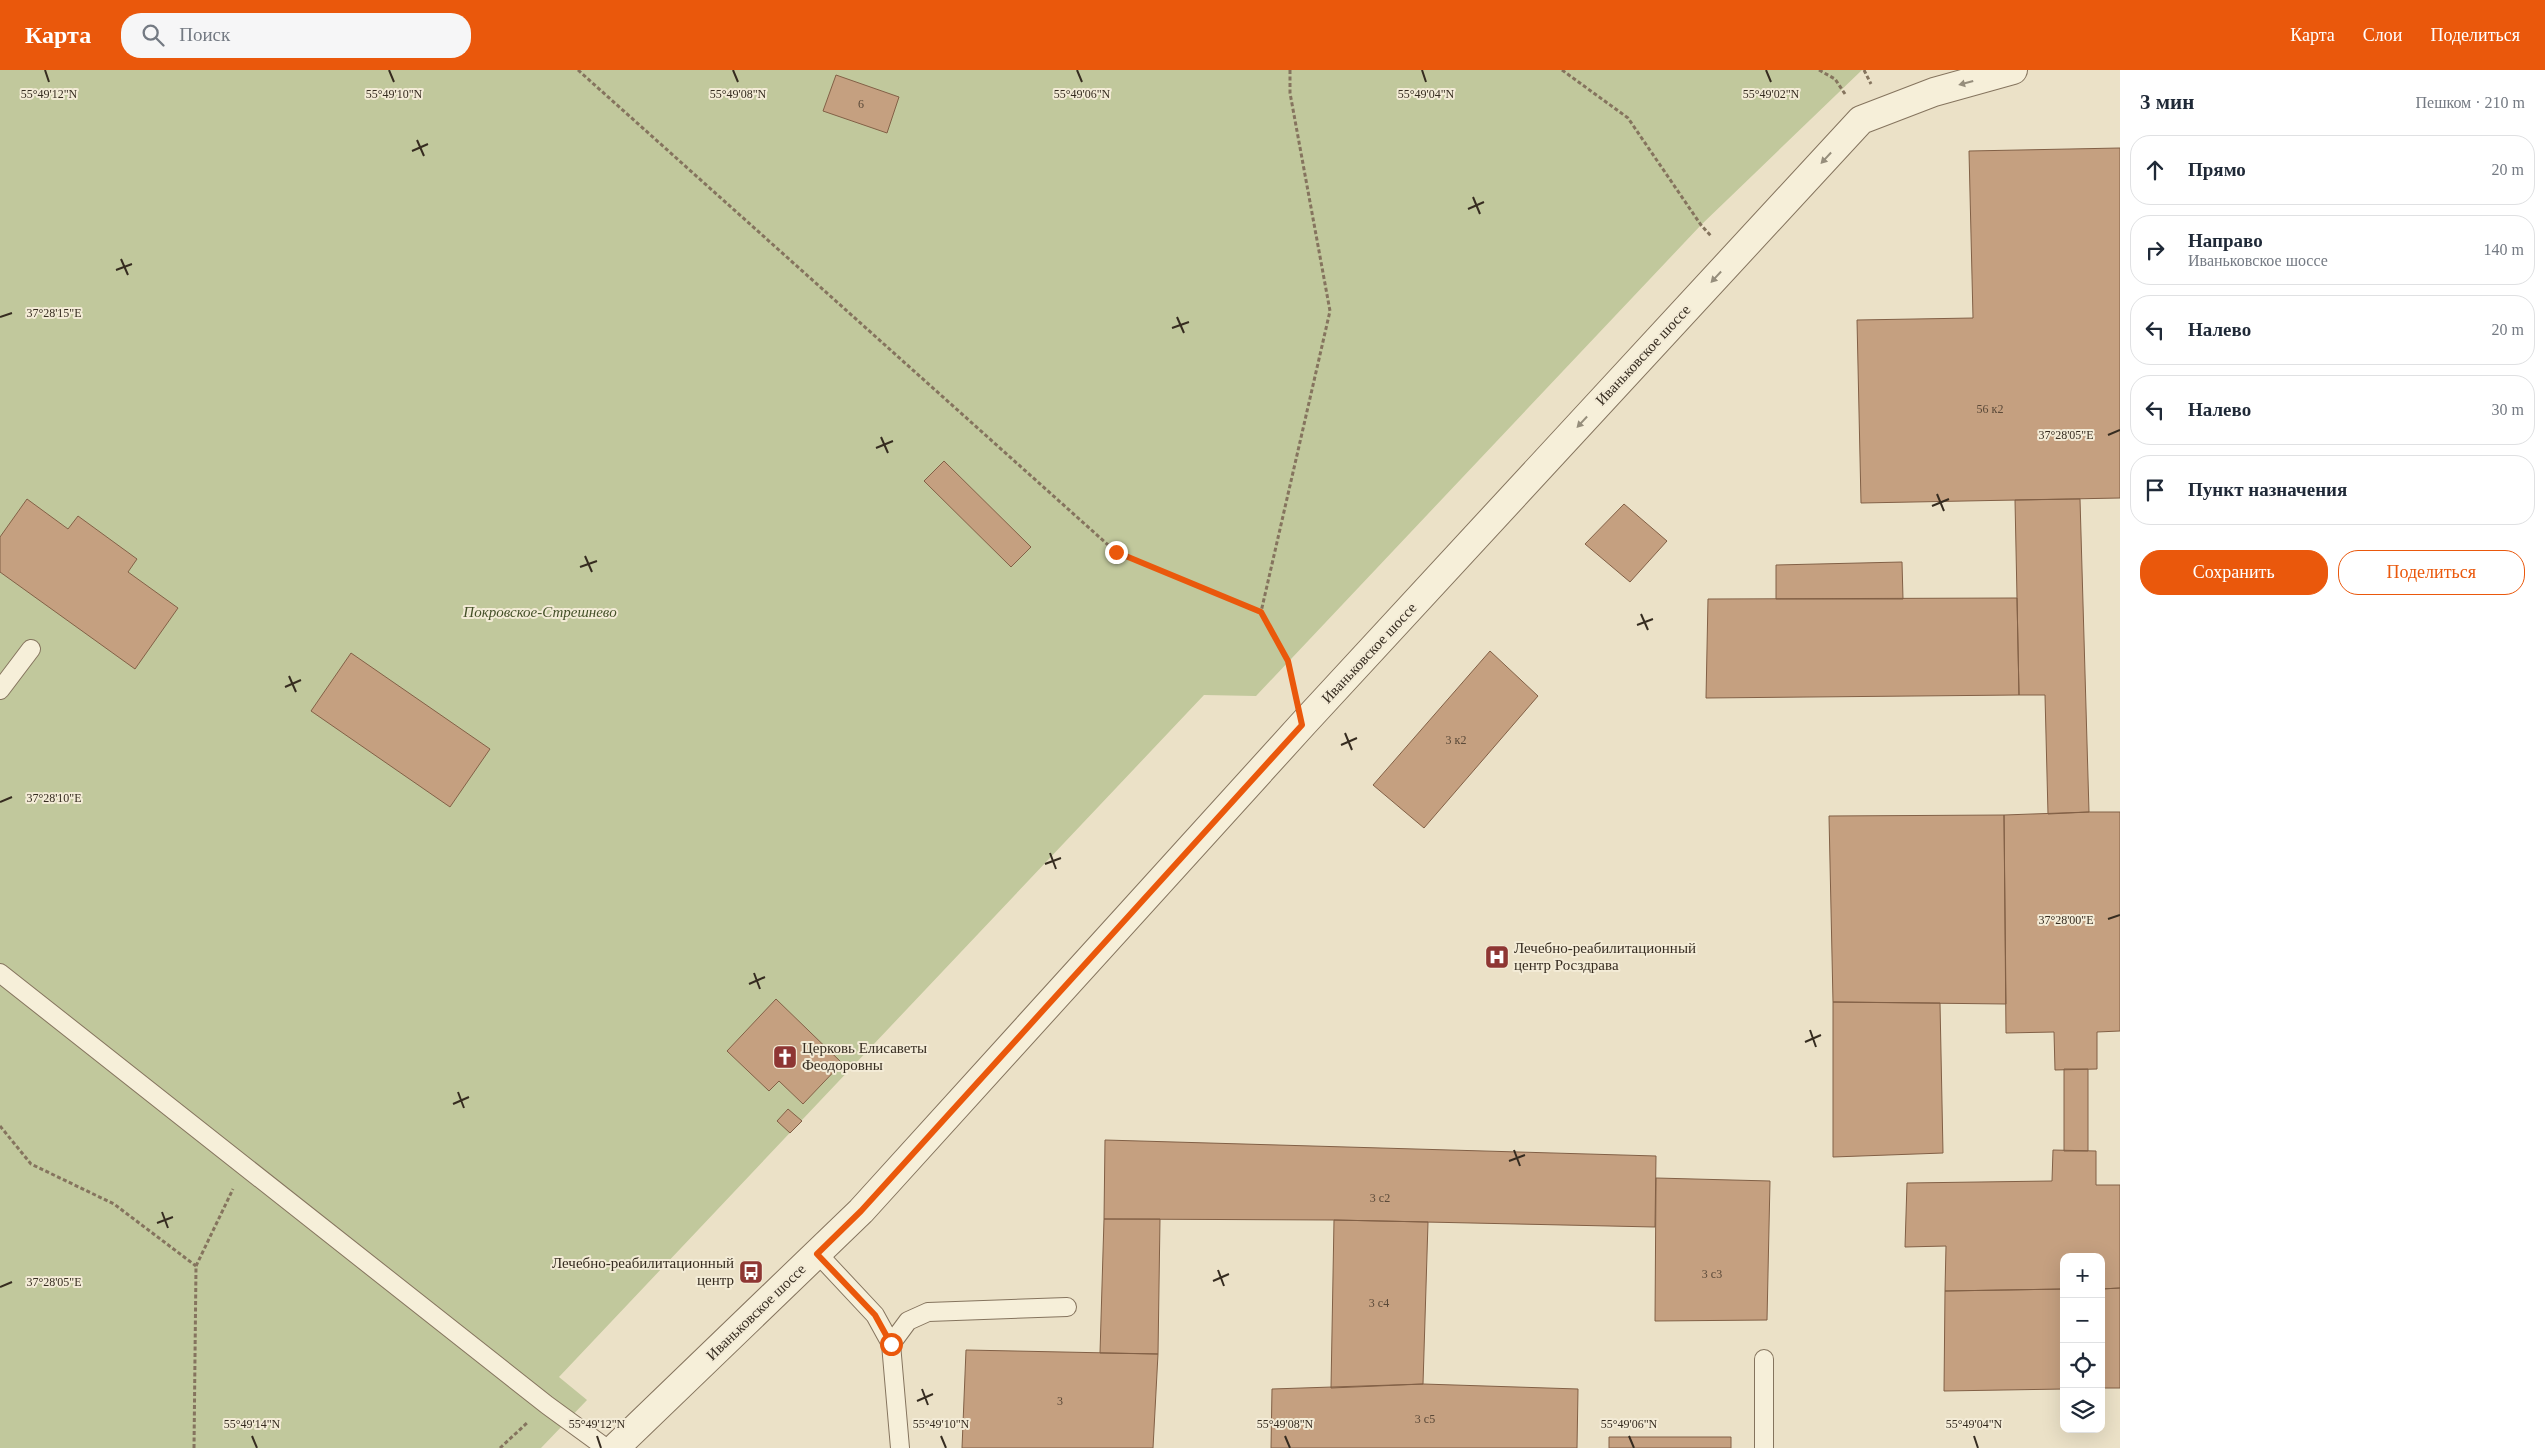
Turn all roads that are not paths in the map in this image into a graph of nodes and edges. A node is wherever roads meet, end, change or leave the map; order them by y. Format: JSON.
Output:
{"nodes":[{"id":1,"x":2013,"y":70,"type":"edge"},
{"id":2,"x":31,"y":649,"type":"dead end"},
{"id":3,"x":0,"y":690,"type":"edge"},
{"id":4,"x":0,"y":973,"type":"edge"},
{"id":5,"x":817,"y":1254,"type":"junction"},
{"id":6,"x":1067,"y":1307,"type":"dead end"},
{"id":7,"x":891,"y":1344,"type":"junction"},
{"id":8,"x":1764,"y":1358,"type":"dead end"},
{"id":9,"x":606,"y":1448,"type":"edge"},
{"id":10,"x":615,"y":1448,"type":"edge"},
{"id":11,"x":900,"y":1448,"type":"edge"},
{"id":12,"x":1764,"y":1448,"type":"edge"}],
"edges":[{"from":1,"to":5,"type":"street","name":"Иваньковское шоссе","one_way":true},
{"from":2,"to":3,"type":"lane"},
{"from":4,"to":9,"type":"lane"},
{"from":5,"to":7,"type":"lane"},
{"from":5,"to":10,"type":"street","name":"Иваньковское шоссе"},
{"from":6,"to":7,"type":"lane"},
{"from":7,"to":11,"type":"lane"},
{"from":8,"to":12,"type":"lane"}]}
